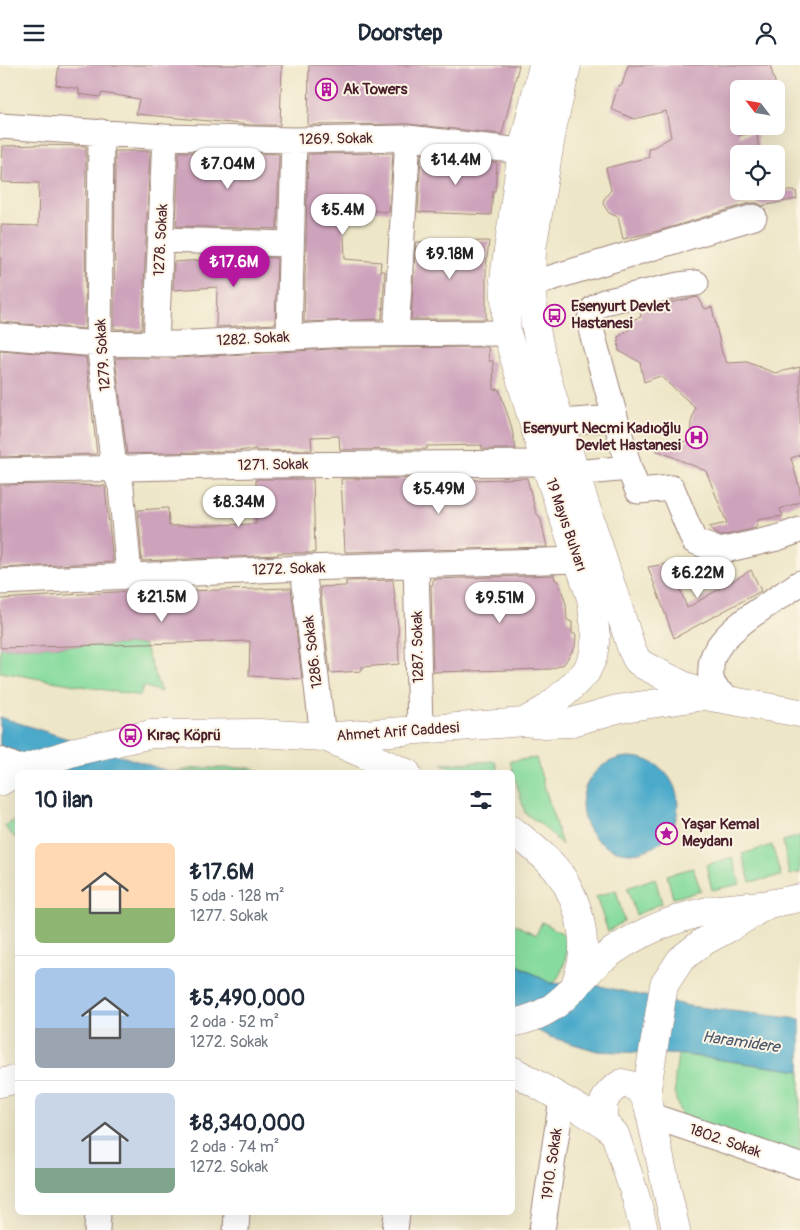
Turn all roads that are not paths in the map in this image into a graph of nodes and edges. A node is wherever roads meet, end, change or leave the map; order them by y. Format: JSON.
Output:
{"nodes":[{"id":1,"x":543,"y":65,"type":"edge"},
{"id":2,"x":567,"y":65,"type":"edge"},
{"id":3,"x":0,"y":126,"type":"edge"},
{"id":4,"x":101,"y":132,"type":"junction"},
{"id":5,"x":165,"y":137,"type":"junction"},
{"id":6,"x":408,"y":138,"type":"junction"},
{"id":7,"x":294,"y":140,"type":"junction"},
{"id":8,"x":522,"y":151,"type":"junction"},
{"id":9,"x":754,"y":217,"type":"dead end"},
{"id":10,"x":161,"y":240,"type":"junction"},
{"id":11,"x":291,"y":244,"type":"junction"},
{"id":12,"x":696,"y":283,"type":"dead end"},
{"id":13,"x":531,"y":284,"type":"junction"},
{"id":14,"x":396,"y":333,"type":"junction"},
{"id":15,"x":506,"y":333,"type":"junction"},
{"id":16,"x":0,"y":336,"type":"edge"},
{"id":17,"x":289,"y":337,"type":"junction"},
{"id":18,"x":99,"y":343,"type":"junction"},
{"id":19,"x":156,"y":344,"type":"junction"},
{"id":20,"x":615,"y":418,"type":"junction"},
{"id":21,"x":560,"y":423,"type":"junction"},
{"id":22,"x":545,"y":463,"type":"junction"},
{"id":23,"x":629,"y":467,"type":"junction"},
{"id":24,"x":114,"y":468,"type":"junction"},
{"id":25,"x":0,"y":471,"type":"edge"},
{"id":26,"x":575,"y":473,"type":"junction"},
{"id":27,"x":800,"y":530,"type":"edge"},
{"id":28,"x":578,"y":560,"type":"junction"},
{"id":29,"x":416,"y":565,"type":"junction"},
{"id":30,"x":303,"y":568,"type":"junction"},
{"id":31,"x":129,"y":575,"type":"junction"},
{"id":32,"x":0,"y":582,"type":"edge"},
{"id":33,"x":800,"y":583,"type":"edge"},
{"id":34,"x":704,"y":697,"type":"junction"},
{"id":35,"x":736,"y":702,"type":"junction"},
{"id":36,"x":800,"y":713,"type":"edge"},
{"id":37,"x":524,"y":722,"type":"junction"},
{"id":38,"x":420,"y":729,"type":"junction"},
{"id":39,"x":323,"y":737,"type":"junction"},
{"id":40,"x":7,"y":770,"type":"edge"},
{"id":41,"x":400,"y":770,"type":"edge"},
{"id":42,"x":515,"y":832,"type":"edge"},
{"id":43,"x":800,"y":898,"type":"edge"},
{"id":44,"x":768,"y":905,"type":"junction"},
{"id":45,"x":574,"y":989,"type":"junction"},
{"id":46,"x":515,"y":1022,"type":"edge"},
{"id":47,"x":515,"y":1071,"type":"edge"},
{"id":48,"x":15,"y":1080,"type":"edge"},
{"id":49,"x":0,"y":1083,"type":"edge"},
{"id":50,"x":562,"y":1099,"type":"junction"},
{"id":51,"x":649,"y":1110,"type":"junction"},
{"id":52,"x":604,"y":1124,"type":"junction"},
{"id":53,"x":800,"y":1166,"type":"edge"},
{"id":54,"x":98,"y":1215,"type":"edge"},
{"id":55,"x":237,"y":1215,"type":"edge"},
{"id":56,"x":397,"y":1215,"type":"edge"},
{"id":57,"x":97,"y":1230,"type":"edge"},
{"id":58,"x":236,"y":1230,"type":"edge"},
{"id":59,"x":395,"y":1230,"type":"edge"},
{"id":60,"x":542,"y":1230,"type":"edge"},
{"id":61,"x":644,"y":1230,"type":"edge"},
{"id":62,"x":676,"y":1230,"type":"edge"}],
"edges":[{"from":1,"to":8,"type":"main road","name":"19 Mayıs Bulvarı"},
{"from":2,"to":13,"type":"main road","name":"19 Mayıs Bulvarı"},
{"from":3,"to":4,"type":"street","name":"1269. Sokak"},
{"from":4,"to":5,"type":"street","name":"1269. Sokak"},
{"from":4,"to":18,"type":"street","name":"1279. Sokak"},
{"from":5,"to":7,"type":"street","name":"1269. Sokak"},
{"from":5,"to":10,"type":"street","name":"1278. Sokak"},
{"from":6,"to":7,"type":"street","name":"1269. Sokak"},
{"from":6,"to":8,"type":"street","name":"1269. Sokak"},
{"from":6,"to":14,"type":"street"},
{"from":7,"to":11,"type":"street"},
{"from":8,"to":15,"type":"main road","name":"19 Mayıs Bulvarı"},
{"from":9,"to":13,"type":"street"},
{"from":10,"to":11,"type":"street"},
{"from":10,"to":19,"type":"street","name":"1278. Sokak"},
{"from":11,"to":17,"type":"street"},
{"from":12,"to":20,"type":"street"},
{"from":13,"to":21,"type":"main road","name":"19 Mayıs Bulvarı"},
{"from":14,"to":15,"type":"street","name":"1282. Sokak"},
{"from":14,"to":17,"type":"street","name":"1282. Sokak"},
{"from":15,"to":22,"type":"main road","name":"19 Mayıs Bulvarı"},
{"from":16,"to":18,"type":"street","name":"1282. Sokak"},
{"from":17,"to":19,"type":"street","name":"1282. Sokak"},
{"from":18,"to":19,"type":"street","name":"1282. Sokak"},
{"from":18,"to":24,"type":"street","name":"1279. Sokak"},
{"from":20,"to":21,"type":"street"},
{"from":20,"to":23,"type":"street"},
{"from":21,"to":26,"type":"main road","name":"19 Mayıs Bulvarı"},
{"from":22,"to":24,"type":"street","name":"1271. Sokak"},
{"from":22,"to":28,"type":"main road","name":"19 Mayıs Bulvarı"},
{"from":23,"to":26,"type":"street"},
{"from":23,"to":27,"type":"street"},
{"from":24,"to":25,"type":"street","name":"1271. Sokak"},
{"from":24,"to":31,"type":"street","name":"1279. Sokak"},
{"from":26,"to":34,"type":"main road","name":"19 Mayıs Bulvarı"},
{"from":28,"to":29,"type":"street","name":"1272. Sokak"},
{"from":28,"to":37,"type":"main road","name":"19 Mayıs Bulvarı"},
{"from":29,"to":30,"type":"street","name":"1272. Sokak"},
{"from":29,"to":38,"type":"street","name":"1287. Sokak"},
{"from":30,"to":31,"type":"street","name":"1272. Sokak"},
{"from":30,"to":39,"type":"street","name":"1286. Sokak"},
{"from":31,"to":32,"type":"street","name":"1272. Sokak"},
{"from":33,"to":35,"type":"street"},
{"from":34,"to":35,"type":"main road","name":"Ahmet Arif Caddesi"},
{"from":34,"to":37,"type":"main road","name":"Ahmet Arif Caddesi"},
{"from":35,"to":36,"type":"main road","name":"Ahmet Arif Caddesi"},
{"from":37,"to":38,"type":"main road","name":"Ahmet Arif Caddesi"},
{"from":38,"to":39,"type":"main road","name":"Ahmet Arif Caddesi"},
{"from":39,"to":40,"type":"main road","name":"Ahmet Arif Caddesi"},
{"from":39,"to":41,"type":"main road"},
{"from":42,"to":45,"type":"main road"},
{"from":43,"to":44,"type":"main road"},
{"from":44,"to":45,"type":"main road"},
{"from":44,"to":51,"type":"main road"},
{"from":45,"to":46,"type":"main road"},
{"from":47,"to":50,"type":"main road"},
{"from":48,"to":49,"type":"main road"},
{"from":50,"to":52,"type":"main road"},
{"from":50,"to":60,"type":"street","name":"1910. Sokak"},
{"from":51,"to":52,"type":"main road"},
{"from":51,"to":53,"type":"street","name":"1802. Sokak"},
{"from":51,"to":62,"type":"main road"},
{"from":52,"to":61,"type":"main road"},
{"from":54,"to":57,"type":"street"},
{"from":55,"to":58,"type":"street"},
{"from":56,"to":59,"type":"street"}]}
